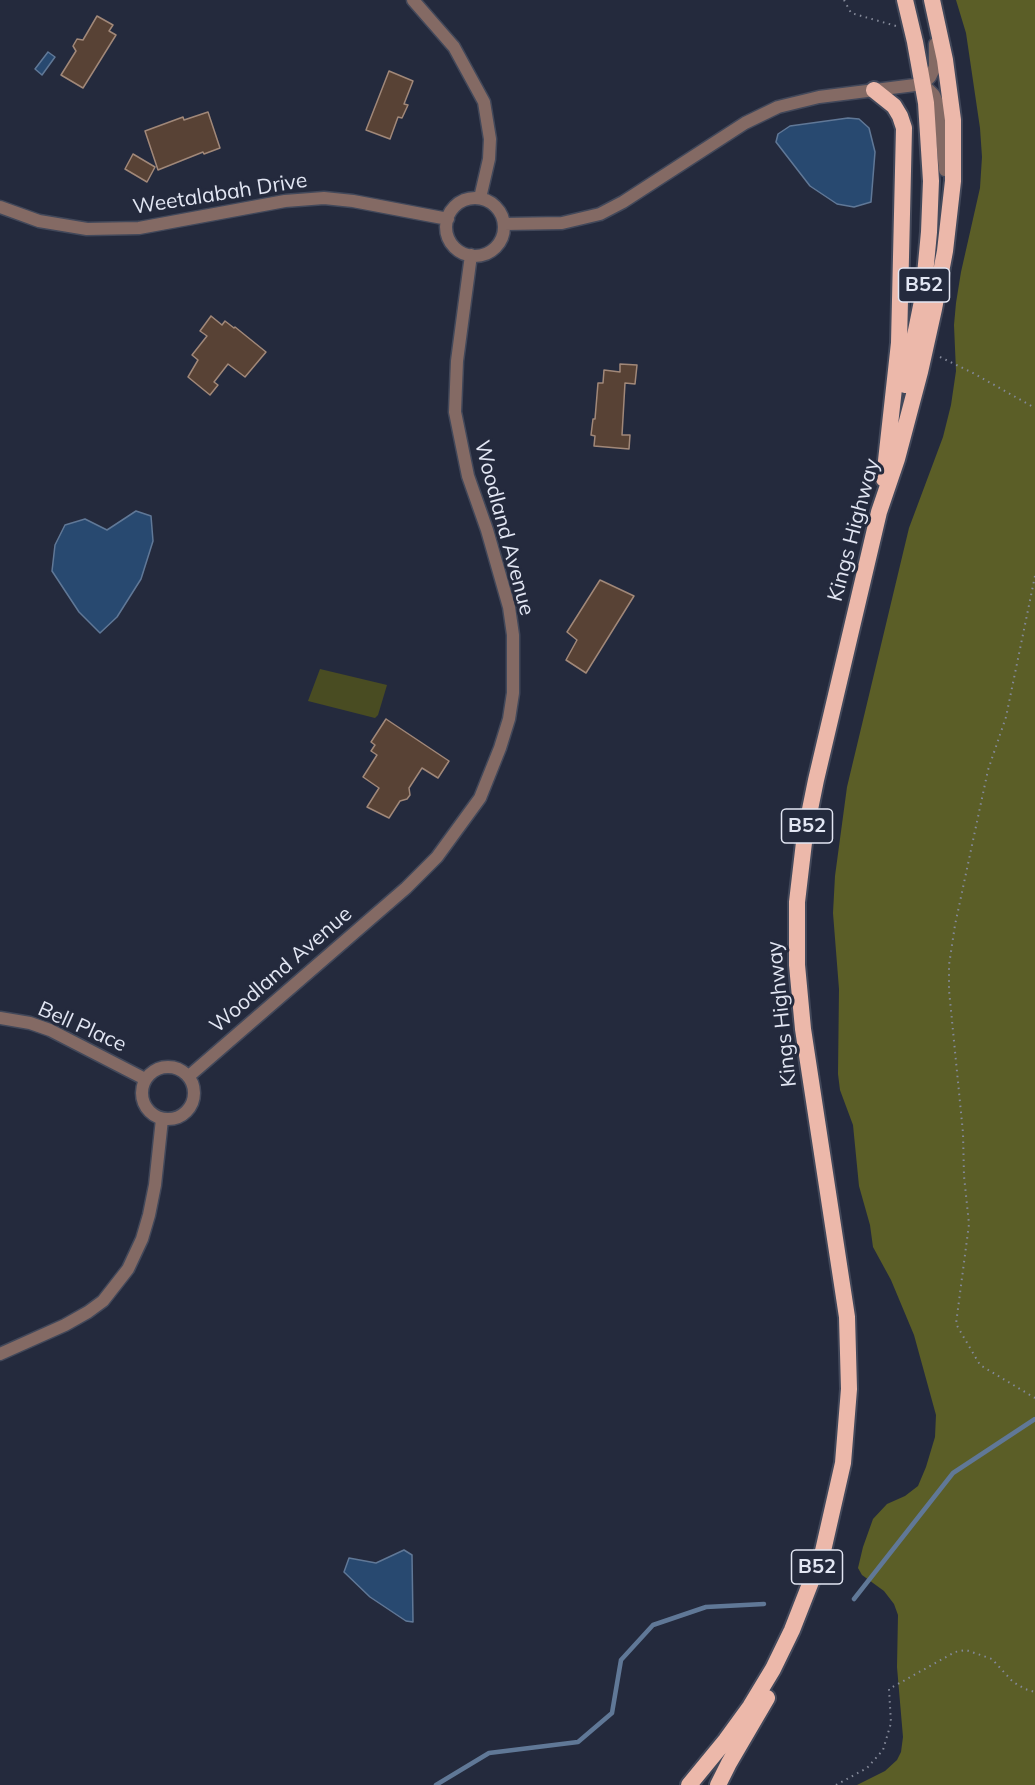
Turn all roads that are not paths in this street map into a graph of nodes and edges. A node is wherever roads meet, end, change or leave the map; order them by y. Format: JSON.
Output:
{"nodes":[{"id":1,"x":413,"y":0,"type":"edge"},
{"id":2,"x":905,"y":0,"type":"edge"},
{"id":3,"x":927,"y":0,"type":"edge"},
{"id":4,"x":932,"y":0,"type":"edge"},
{"id":5,"x":923,"y":84,"type":"junction"},
{"id":6,"x":874,"y":90,"type":"junction"},
{"id":7,"x":480,"y":198,"type":"junction"},
{"id":8,"x":0,"y":207,"type":"edge"},
{"id":9,"x":448,"y":219,"type":"junction"},
{"id":10,"x":504,"y":224,"type":"junction"},
{"id":11,"x":945,"y":251,"type":"junction"},
{"id":12,"x":471,"y":255,"type":"junction"},
{"id":13,"x":0,"y":1018,"type":"edge"},
{"id":14,"x":189,"y":1076,"type":"junction"},
{"id":15,"x":145,"y":1079,"type":"junction"},
{"id":16,"x":162,"y":1119,"type":"junction"},
{"id":17,"x":0,"y":1354,"type":"edge"},
{"id":18,"x":803,"y":1605,"type":"junction"},
{"id":19,"x":689,"y":1785,"type":"edge"},
{"id":20,"x":718,"y":1785,"type":"edge"}],
"edges":[{"from":1,"to":7,"type":"street"},
{"from":2,"to":5,"type":"highway","name":"Kings Highway","number":"B52"},
{"from":3,"to":5,"type":"street"},
{"from":4,"to":11,"type":"highway","name":"Kings Highway","number":"B52"},
{"from":5,"to":6,"type":"street"},
{"from":5,"to":6,"type":"highway","name":"Kings Highway","number":"B52"},
{"from":5,"to":11,"type":"street"},
{"from":6,"to":10,"type":"street"},
{"from":7,"to":9,"type":"street"},
{"from":7,"to":10,"type":"street"},
{"from":8,"to":9,"type":"street","name":"Weetalabah Drive"},
{"from":9,"to":12,"type":"street"},
{"from":10,"to":12,"type":"street"},
{"from":11,"to":18,"type":"highway","name":"Kings Highway","number":"B52"},
{"from":12,"to":14,"type":"street","name":"Woodland Avenue"},
{"from":13,"to":15,"type":"street","name":"Bell Place"},
{"from":14,"to":15,"type":"street"},
{"from":14,"to":16,"type":"street"},
{"from":15,"to":16,"type":"street"},
{"from":16,"to":17,"type":"street"},
{"from":18,"to":19,"type":"highway","name":"Kings Highway","number":"B52"},
{"from":18,"to":20,"type":"highway"}]}
